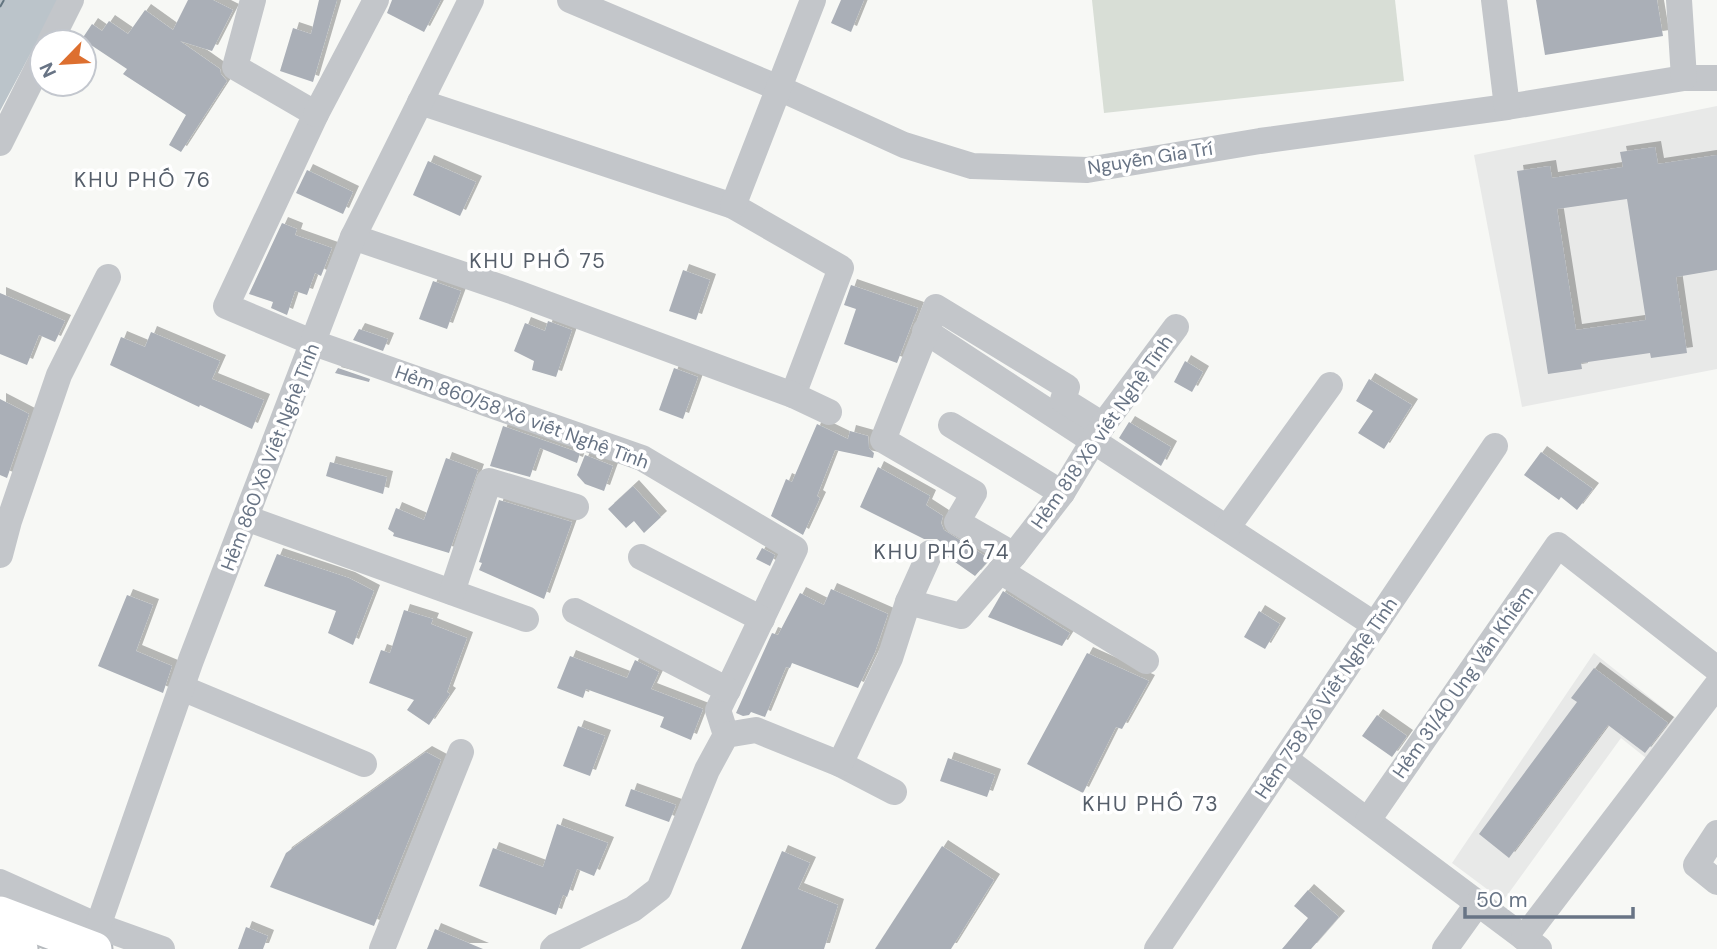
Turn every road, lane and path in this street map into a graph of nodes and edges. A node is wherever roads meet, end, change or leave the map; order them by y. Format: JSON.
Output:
{"nodes":[{"id":1,"x":71,"y":0,"type":"edge"},
{"id":2,"x":253,"y":0,"type":"edge"},
{"id":3,"x":376,"y":0,"type":"edge"},
{"id":4,"x":471,"y":0,"type":"edge"},
{"id":5,"x":570,"y":0,"type":"edge"},
{"id":6,"x":813,"y":0,"type":"edge"},
{"id":7,"x":1494,"y":0,"type":"edge"},
{"id":8,"x":1679,"y":0,"type":"edge"},
{"id":9,"x":57,"y":28,"type":"edge"},
{"id":10,"x":1685,"y":78,"type":"junction"},
{"id":11,"x":1717,"y":78,"type":"edge"},
{"id":12,"x":28,"y":87,"type":"edge"},
{"id":13,"x":781,"y":89,"type":"junction"},
{"id":14,"x":420,"y":102,"type":"junction"},
{"id":15,"x":1507,"y":107,"type":"junction"},
{"id":16,"x":316,"y":114,"type":"junction"},
{"id":17,"x":0,"y":144,"type":"edge"},
{"id":18,"x":733,"y":206,"type":"junction"},
{"id":19,"x":353,"y":237,"type":"junction"},
{"id":20,"x":108,"y":277,"type":"dead end"},
{"id":21,"x":1176,"y":327,"type":"dead end"},
{"id":22,"x":314,"y":343,"type":"junction"},
{"id":23,"x":1330,"y":385,"type":"dead end"},
{"id":24,"x":793,"y":395,"type":"junction"},
{"id":25,"x":829,"y":412,"type":"dead end"},
{"id":26,"x":951,"y":425,"type":"dead end"},
{"id":27,"x":1098,"y":433,"type":"junction"},
{"id":28,"x":1495,"y":446,"type":"dead end"},
{"id":29,"x":1062,"y":493,"type":"junction"},
{"id":30,"x":576,"y":507,"type":"dead end"},
{"id":31,"x":246,"y":519,"type":"junction"},
{"id":32,"x":1227,"y":528,"type":"junction"},
{"id":33,"x":930,"y":553,"type":"dead end"},
{"id":34,"x":0,"y":555,"type":"edge"},
{"id":35,"x":641,"y":557,"type":"dead end"},
{"id":36,"x":1007,"y":563,"type":"junction"},
{"id":37,"x":452,"y":592,"type":"junction"},
{"id":38,"x":908,"y":602,"type":"junction"},
{"id":39,"x":575,"y":611,"type":"dead end"},
{"id":40,"x":526,"y":619,"type":"dead end"},
{"id":41,"x":762,"y":619,"type":"junction"},
{"id":42,"x":1375,"y":625,"type":"junction"},
{"id":43,"x":1146,"y":661,"type":"dead end"},
{"id":44,"x":1717,"y":669,"type":"edge"},
{"id":45,"x":1717,"y":685,"type":"edge"},
{"id":46,"x":182,"y":688,"type":"junction"},
{"id":47,"x":727,"y":690,"type":"junction"},
{"id":48,"x":726,"y":735,"type":"junction"},
{"id":49,"x":460,"y":752,"type":"dead end"},
{"id":50,"x":1285,"y":759,"type":"junction"},
{"id":51,"x":363,"y":764,"type":"dead end"},
{"id":52,"x":840,"y":764,"type":"junction"},
{"id":53,"x":894,"y":792,"type":"dead end"},
{"id":54,"x":1368,"y":820,"type":"junction"},
{"id":55,"x":1717,"y":833,"type":"edge"},
{"id":56,"x":0,"y":882,"type":"edge"},
{"id":57,"x":1717,"y":882,"type":"edge"},
{"id":58,"x":1478,"y":903,"type":"junction"},
{"id":59,"x":0,"y":913,"type":"edge"},
{"id":60,"x":96,"y":938,"type":"edge"},
{"id":61,"x":0,"y":940,"type":"edge"},
{"id":62,"x":1531,"y":944,"type":"edge"},
{"id":63,"x":1164,"y":946,"type":"edge"},
{"id":64,"x":21,"y":949,"type":"edge"},
{"id":65,"x":162,"y":949,"type":"edge"},
{"id":66,"x":382,"y":949,"type":"edge"},
{"id":67,"x":553,"y":949,"type":"edge"},
{"id":68,"x":1445,"y":949,"type":"edge"}],
"edges":[{"from":1,"to":9,"type":"street"},
{"from":2,"to":16,"type":"street"},
{"from":3,"to":16,"type":"street"},
{"from":4,"to":14,"type":"street","name":"Hẻm 860 Xô Viết Nghệ Tĩnh"},
{"from":5,"to":13,"type":"street","name":"Nguyễn Gia Trí"},
{"from":6,"to":13,"type":"street"},
{"from":7,"to":15,"type":"street"},
{"from":8,"to":10,"type":"street"},
{"from":10,"to":11,"type":"street","name":"Nguyễn Gia Trí"},
{"from":10,"to":15,"type":"street","name":"Nguyễn Gia Trí"},
{"from":12,"to":17,"type":"street"},
{"from":13,"to":15,"type":"street","name":"Nguyễn Gia Trí"},
{"from":13,"to":18,"type":"street"},
{"from":14,"to":18,"type":"street"},
{"from":14,"to":19,"type":"street","name":"Hẻm 860 Xô Viết Nghệ Tĩnh"},
{"from":16,"to":22,"type":"street","name":"Hẻm 860 Xô Viết Nghệ Tĩnh"},
{"from":18,"to":24,"type":"street"},
{"from":19,"to":22,"type":"street","name":"Hẻm 860 Xô Viết Nghệ Tĩnh"},
{"from":19,"to":24,"type":"street"},
{"from":20,"to":34,"type":"street"},
{"from":21,"to":27,"type":"street","name":"Hẻm 818 Xô viết Nghệ Tĩnh"},
{"from":22,"to":31,"type":"street","name":"Hẻm 860 Xô Viết Nghệ Tĩnh"},
{"from":22,"to":41,"type":"street","name":"Hẻm 860/58 Xô viết Nghệ Tĩnh"},
{"from":23,"to":32,"type":"street"},
{"from":24,"to":25,"type":"street"},
{"from":26,"to":29,"type":"street"},
{"from":27,"to":29,"type":"street","name":"Hẻm 818 Xô viết Nghệ Tĩnh"},
{"from":27,"to":32,"type":"street"},
{"from":27,"to":36,"type":"street"},
{"from":28,"to":42,"type":"street","name":"Hẻm 758 Xô Viết Nghệ Tĩnh"},
{"from":29,"to":36,"type":"street","name":"Hẻm 818 Xô viết Nghệ Tĩnh"},
{"from":30,"to":37,"type":"street"},
{"from":31,"to":37,"type":"street"},
{"from":31,"to":46,"type":"street","name":"Hẻm 860 Xô Viết Nghệ Tĩnh"},
{"from":32,"to":42,"type":"street"},
{"from":33,"to":38,"type":"street"},
{"from":35,"to":41,"type":"street"},
{"from":36,"to":38,"type":"street","name":"Hẻm 818 Xô viết Nghệ Tĩnh"},
{"from":36,"to":43,"type":"street"},
{"from":37,"to":40,"type":"street"},
{"from":38,"to":52,"type":"street"},
{"from":39,"to":47,"type":"street"},
{"from":41,"to":47,"type":"street"},
{"from":42,"to":50,"type":"street","name":"Hẻm 758 Xô Viết Nghệ Tĩnh"},
{"from":44,"to":54,"type":"street","name":"Hẻm 31/40 Ung Văn Khiêm"},
{"from":45,"to":62,"type":"street"},
{"from":46,"to":51,"type":"street"},
{"from":46,"to":60,"type":"street","name":"Hẻm 860 Xô Viết Nghệ Tĩnh"},
{"from":47,"to":48,"type":"street"},
{"from":48,"to":52,"type":"street"},
{"from":48,"to":67,"type":"street"},
{"from":49,"to":66,"type":"street"},
{"from":50,"to":54,"type":"street"},
{"from":50,"to":63,"type":"street","name":"Hẻm 758 Xô Viết Nghệ Tĩnh"},
{"from":52,"to":53,"type":"street"},
{"from":54,"to":58,"type":"street"},
{"from":55,"to":57,"type":"street"},
{"from":56,"to":60,"type":"street"},
{"from":58,"to":62,"type":"street"},
{"from":58,"to":68,"type":"street"},
{"from":59,"to":60,"type":"main road"},
{"from":60,"to":65,"type":"street"},
{"from":61,"to":64,"type":"main road"}]}
